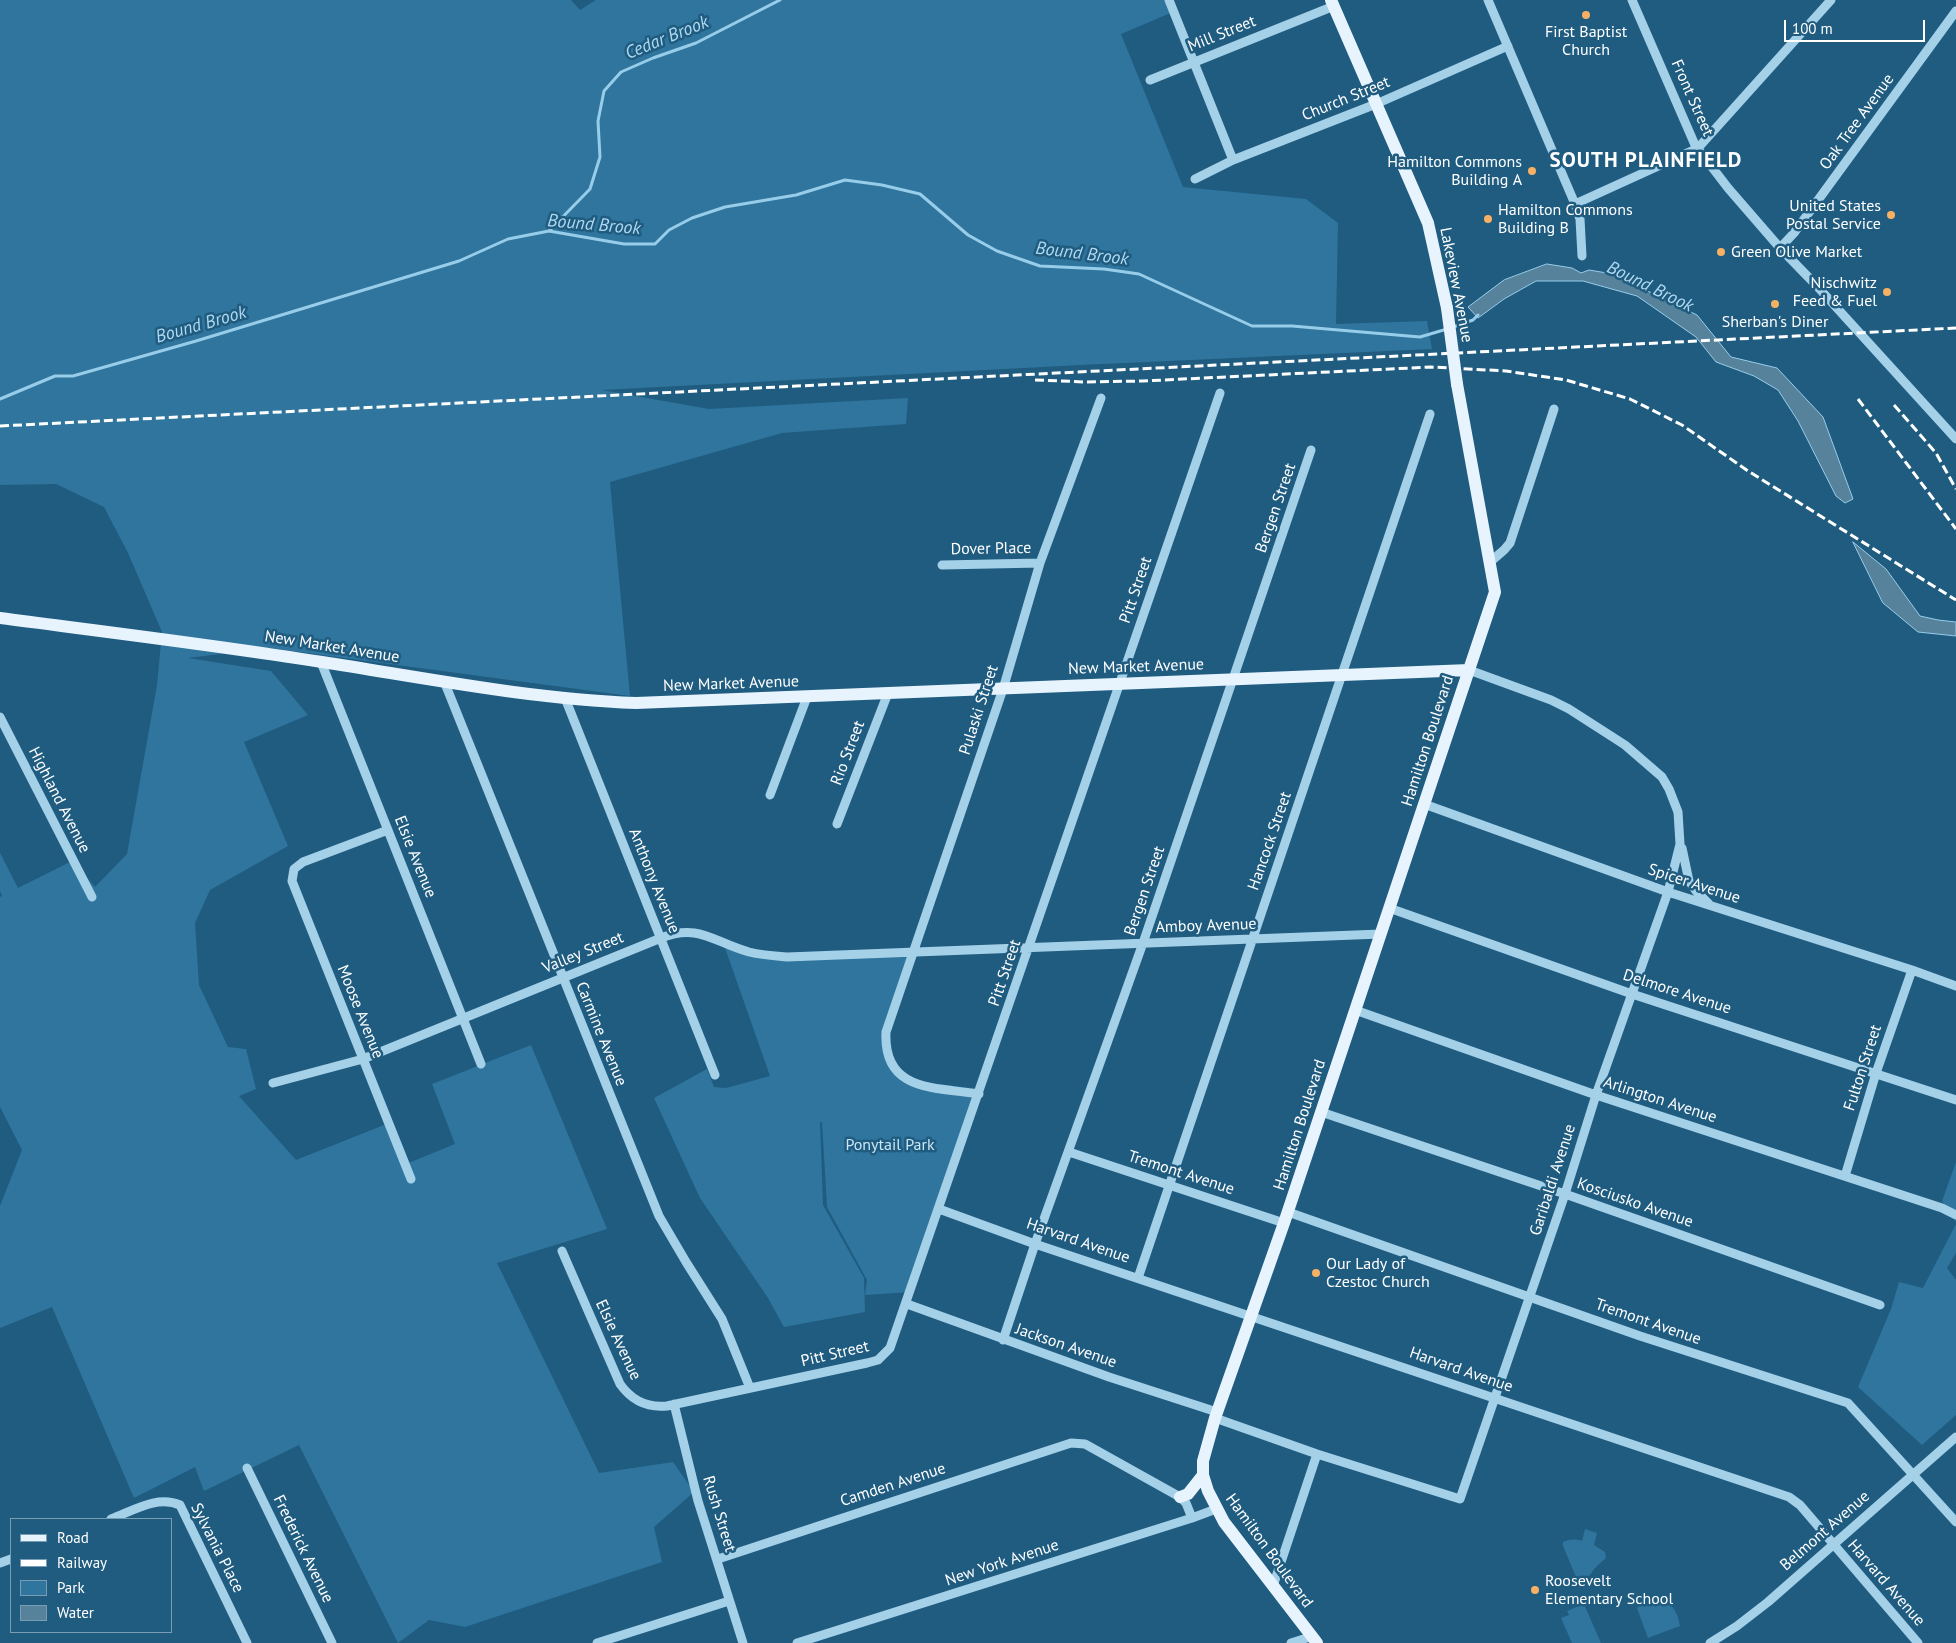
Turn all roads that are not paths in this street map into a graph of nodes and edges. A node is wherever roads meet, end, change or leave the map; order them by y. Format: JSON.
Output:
{"nodes":[{"id":1,"x":1488,"y":0,"type":"edge"},
{"id":2,"x":1632,"y":0,"type":"edge"},
{"id":3,"x":1831,"y":0,"type":"edge"},
{"id":4,"x":1170,"y":3,"type":"edge"},
{"id":5,"x":1333,"y":3,"type":"edge"},
{"id":6,"x":1956,"y":11,"type":"edge"},
{"id":7,"x":1508,"y":46,"type":"junction"},
{"id":8,"x":1194,"y":61,"type":"junction"},
{"id":9,"x":1150,"y":80,"type":"dead end"},
{"id":10,"x":1376,"y":104,"type":"junction"},
{"id":11,"x":1698,"y":148,"type":"junction"},
{"id":12,"x":1233,"y":160,"type":"junction"},
{"id":13,"x":1196,"y":179,"type":"dead end"},
{"id":14,"x":1575,"y":204,"type":"junction"},
{"id":15,"x":1780,"y":248,"type":"junction"},
{"id":16,"x":1582,"y":256,"type":"dead end"},
{"id":17,"x":1220,"y":393,"type":"dead end"},
{"id":18,"x":1101,"y":398,"type":"dead end"},
{"id":19,"x":1554,"y":409,"type":"dead end"},
{"id":20,"x":1430,"y":414,"type":"dead end"},
{"id":21,"x":1956,"y":439,"type":"edge"},
{"id":22,"x":1311,"y":450,"type":"dead end"},
{"id":23,"x":1040,"y":563,"type":"junction"},
{"id":24,"x":1489,"y":563,"type":"junction"},
{"id":25,"x":942,"y":565,"type":"dead end"},
{"id":26,"x":1495,"y":592,"type":"joint"},
{"id":27,"x":0,"y":618,"type":"edge"},
{"id":28,"x":321,"y":662,"type":"junction"},
{"id":29,"x":1469,"y":670,"type":"junction"},
{"id":30,"x":1342,"y":675,"type":"junction"},
{"id":31,"x":1233,"y":679,"type":"junction"},
{"id":32,"x":444,"y":681,"type":"junction"},
{"id":33,"x":1120,"y":684,"type":"junction"},
{"id":34,"x":1003,"y":689,"type":"junction"},
{"id":35,"x":888,"y":693,"type":"junction"},
{"id":36,"x":808,"y":697,"type":"junction"},
{"id":37,"x":565,"y":698,"type":"junction"},
{"id":38,"x":0,"y":717,"type":"edge"},
{"id":39,"x":770,"y":795,"type":"dead end"},
{"id":40,"x":1424,"y":804,"type":"junction"},
{"id":41,"x":837,"y":824,"type":"dead end"},
{"id":42,"x":388,"y":830,"type":"junction"},
{"id":43,"x":1680,"y":844,"type":"junction"},
{"id":44,"x":1668,"y":892,"type":"junction"},
{"id":45,"x":92,"y":897,"type":"dead end"},
{"id":46,"x":1711,"y":906,"type":"junction"},
{"id":47,"x":1389,"y":908,"type":"junction"},
{"id":48,"x":1381,"y":934,"type":"junction"},
{"id":49,"x":661,"y":938,"type":"junction"},
{"id":50,"x":1252,"y":940,"type":"junction"},
{"id":51,"x":1143,"y":943,"type":"junction"},
{"id":52,"x":1029,"y":948,"type":"junction"},
{"id":53,"x":914,"y":952,"type":"junction"},
{"id":54,"x":822,"y":956,"type":"joint"},
{"id":55,"x":1912,"y":970,"type":"junction"},
{"id":56,"x":562,"y":977,"type":"junction"},
{"id":57,"x":1956,"y":986,"type":"edge"},
{"id":58,"x":1632,"y":994,"type":"junction"},
{"id":59,"x":1355,"y":1010,"type":"junction"},
{"id":60,"x":463,"y":1018,"type":"junction"},
{"id":61,"x":363,"y":1059,"type":"junction"},
{"id":62,"x":481,"y":1064,"type":"dead end"},
{"id":63,"x":1876,"y":1073,"type":"junction"},
{"id":64,"x":716,"y":1075,"type":"dead end"},
{"id":65,"x":273,"y":1083,"type":"dead end"},
{"id":66,"x":979,"y":1094,"type":"junction"},
{"id":67,"x":1596,"y":1095,"type":"junction"},
{"id":68,"x":1956,"y":1100,"type":"edge"},
{"id":69,"x":1321,"y":1112,"type":"junction"},
{"id":70,"x":1069,"y":1152,"type":"junction"},
{"id":71,"x":1845,"y":1176,"type":"junction"},
{"id":72,"x":411,"y":1179,"type":"dead end"},
{"id":73,"x":1170,"y":1184,"type":"junction"},
{"id":74,"x":1564,"y":1194,"type":"junction"},
{"id":75,"x":939,"y":1209,"type":"junction"},
{"id":76,"x":1956,"y":1215,"type":"edge"},
{"id":77,"x":1286,"y":1218,"type":"junction"},
{"id":78,"x":1035,"y":1244,"type":"junction"},
{"id":79,"x":562,"y":1250,"type":"dead end"},
{"id":80,"x":1138,"y":1278,"type":"junction"},
{"id":81,"x":1528,"y":1297,"type":"junction"},
{"id":82,"x":907,"y":1304,"type":"junction"},
{"id":83,"x":1880,"y":1305,"type":"dead end"},
{"id":84,"x":1250,"y":1316,"type":"junction"},
{"id":85,"x":1004,"y":1340,"type":"junction"},
{"id":86,"x":750,"y":1388,"type":"junction"},
{"id":87,"x":1494,"y":1397,"type":"junction"},
{"id":88,"x":674,"y":1404,"type":"junction"},
{"id":89,"x":1216,"y":1415,"type":"junction"},
{"id":90,"x":1956,"y":1437,"type":"edge"},
{"id":91,"x":1317,"y":1454,"type":"junction"},
{"id":92,"x":247,"y":1468,"type":"dead end"},
{"id":93,"x":1913,"y":1473,"type":"junction"},
{"id":94,"x":1204,"y":1475,"type":"junction"},
{"id":95,"x":1468,"y":1477,"type":"joint"},
{"id":96,"x":1180,"y":1497,"type":"junction"},
{"id":97,"x":1216,"y":1509,"type":"junction"},
{"id":98,"x":114,"y":1518,"type":"edge"},
{"id":99,"x":1192,"y":1518,"type":"junction"},
{"id":100,"x":1956,"y":1522,"type":"edge"},
{"id":101,"x":1833,"y":1544,"type":"junction"},
{"id":102,"x":718,"y":1559,"type":"junction"},
{"id":103,"x":1273,"y":1586,"type":"junction"},
{"id":104,"x":729,"y":1601,"type":"junction"},
{"id":105,"x":1315,"y":1639,"type":"edge"},
{"id":106,"x":247,"y":1643,"type":"edge"},
{"id":107,"x":332,"y":1643,"type":"edge"},
{"id":108,"x":597,"y":1643,"type":"edge"},
{"id":109,"x":743,"y":1643,"type":"edge"},
{"id":110,"x":797,"y":1643,"type":"edge"},
{"id":111,"x":1291,"y":1643,"type":"edge"},
{"id":112,"x":1710,"y":1643,"type":"edge"},
{"id":113,"x":1918,"y":1643,"type":"edge"}],
"edges":[{"from":1,"to":7,"type":"street"},
{"from":2,"to":11,"type":"street","name":"Front Street"},
{"from":3,"to":11,"type":"street"},
{"from":4,"to":8,"type":"street"},
{"from":5,"to":8,"type":"street","name":"Mill Street"},
{"from":5,"to":10,"type":"main road","name":"Lakeview Avenue"},
{"from":6,"to":15,"type":"street","name":"Oak Tree Avenue"},
{"from":7,"to":10,"type":"street","name":"Church Street"},
{"from":7,"to":14,"type":"street"},
{"from":8,"to":9,"type":"street","name":"Mill Street"},
{"from":8,"to":12,"type":"street"},
{"from":10,"to":12,"type":"street","name":"Church Street"},
{"from":10,"to":24,"type":"main road","name":"Lakeview Avenue","bridge":true},
{"from":11,"to":14,"type":"street"},
{"from":11,"to":15,"type":"street","name":"Front Street"},
{"from":12,"to":13,"type":"street","name":"Church Street"},
{"from":14,"to":16,"type":"street"},
{"from":15,"to":21,"type":"street","name":"Front Street"},
{"from":17,"to":33,"type":"street","name":"Pitt Street"},
{"from":18,"to":23,"type":"street","name":"Pulaski Street"},
{"from":19,"to":24,"type":"street"},
{"from":20,"to":30,"type":"street","name":"Hancock Street"},
{"from":22,"to":31,"type":"street","name":"Bergen Street"},
{"from":23,"to":25,"type":"street","name":"Dover Place"},
{"from":23,"to":34,"type":"street","name":"Pulaski Street"},
{"from":24,"to":26,"type":"main road","name":"Lakeview Avenue"},
{"from":26,"to":29,"type":"main road","name":"Hamilton Boulevard"},
{"from":27,"to":28,"type":"main road","name":"New Market Avenue"},
{"from":28,"to":32,"type":"main road","name":"New Market Avenue"},
{"from":28,"to":42,"type":"street","name":"Elsie Avenue"},
{"from":29,"to":30,"type":"main road","name":"New Market Avenue"},
{"from":29,"to":40,"type":"main road","name":"Hamilton Boulevard"},
{"from":29,"to":43,"type":"street"},
{"from":30,"to":31,"type":"main road","name":"New Market Avenue"},
{"from":30,"to":50,"type":"street","name":"Hancock Street"},
{"from":31,"to":33,"type":"main road","name":"New Market Avenue"},
{"from":31,"to":51,"type":"street","name":"Bergen Street"},
{"from":32,"to":37,"type":"main road","name":"New Market Avenue"},
{"from":32,"to":56,"type":"street","name":"Carmine Avenue"},
{"from":33,"to":34,"type":"main road","name":"New Market Avenue"},
{"from":33,"to":52,"type":"street","name":"Pitt Street"},
{"from":34,"to":35,"type":"main road","name":"New Market Avenue"},
{"from":34,"to":53,"type":"street","name":"Pulaski Street"},
{"from":35,"to":36,"type":"main road","name":"New Market Avenue"},
{"from":35,"to":41,"type":"street","name":"Rio Street"},
{"from":36,"to":37,"type":"main road","name":"New Market Avenue"},
{"from":36,"to":39,"type":"street"},
{"from":37,"to":49,"type":"street","name":"Anthony Avenue"},
{"from":38,"to":45,"type":"street","name":"Highland Avenue"},
{"from":40,"to":44,"type":"street","name":"Spicer Avenue"},
{"from":40,"to":47,"type":"main road","name":"Hamilton Boulevard"},
{"from":42,"to":60,"type":"street","name":"Elsie Avenue"},
{"from":42,"to":61,"type":"street","name":"Moose Avenue"},
{"from":43,"to":44,"type":"street","name":"Garibaldi Avenue"},
{"from":43,"to":46,"type":"street"},
{"from":44,"to":46,"type":"street","name":"Spicer Avenue"},
{"from":44,"to":58,"type":"street","name":"Garibaldi Avenue"},
{"from":46,"to":55,"type":"street","name":"Spicer Avenue"},
{"from":47,"to":48,"type":"main road","name":"Hamilton Boulevard"},
{"from":47,"to":58,"type":"street","name":"Delmore Avenue"},
{"from":48,"to":50,"type":"street","name":"Amboy Avenue"},
{"from":48,"to":59,"type":"main road","name":"Hamilton Boulevard"},
{"from":49,"to":54,"type":"street","name":"Valley Street"},
{"from":49,"to":56,"type":"street","name":"Valley Street"},
{"from":49,"to":64,"type":"street","name":"Anthony Avenue"},
{"from":50,"to":51,"type":"street","name":"Amboy Avenue"},
{"from":50,"to":73,"type":"street","name":"Hancock Street"},
{"from":51,"to":52,"type":"street","name":"Amboy Avenue"},
{"from":51,"to":70,"type":"street","name":"Bergen Street"},
{"from":52,"to":53,"type":"street","name":"Amboy Avenue"},
{"from":52,"to":66,"type":"street","name":"Pitt Street"},
{"from":53,"to":54,"type":"street","name":"Amboy Avenue"},
{"from":53,"to":66,"type":"street","name":"Pulaski Street"},
{"from":55,"to":57,"type":"street","name":"Spicer Avenue"},
{"from":55,"to":63,"type":"street","name":"Fulton Street"},
{"from":56,"to":60,"type":"street","name":"Valley Street"},
{"from":56,"to":86,"type":"street","name":"Carmine Avenue"},
{"from":58,"to":63,"type":"street","name":"Delmore Avenue"},
{"from":58,"to":67,"type":"street","name":"Garibaldi Avenue"},
{"from":59,"to":67,"type":"street","name":"Arlington Avenue"},
{"from":59,"to":69,"type":"main road","name":"Hamilton Boulevard"},
{"from":60,"to":61,"type":"street","name":"Valley Street"},
{"from":60,"to":62,"type":"street","name":"Elsie Avenue"},
{"from":61,"to":65,"type":"street","name":"Valley Street"},
{"from":61,"to":72,"type":"street","name":"Moose Avenue"},
{"from":63,"to":68,"type":"street","name":"Delmore Avenue"},
{"from":63,"to":71,"type":"street","name":"Fulton Street"},
{"from":66,"to":75,"type":"street","name":"Pitt Street"},
{"from":67,"to":71,"type":"street","name":"Arlington Avenue"},
{"from":67,"to":74,"type":"street","name":"Garibaldi Avenue"},
{"from":69,"to":74,"type":"street","name":"Kosciusko Avenue"},
{"from":69,"to":77,"type":"main road","name":"Hamilton Boulevard"},
{"from":70,"to":73,"type":"street","name":"Tremont Avenue"},
{"from":70,"to":78,"type":"street","name":"Bergen Street"},
{"from":71,"to":76,"type":"street","name":"Arlington Avenue"},
{"from":73,"to":77,"type":"street","name":"Tremont Avenue"},
{"from":73,"to":80,"type":"street","name":"Hancock Street"},
{"from":74,"to":81,"type":"street","name":"Garibaldi Avenue"},
{"from":74,"to":83,"type":"street","name":"Kosciusko Avenue"},
{"from":75,"to":78,"type":"street","name":"Harvard Avenue"},
{"from":75,"to":82,"type":"street","name":"Pitt Street"},
{"from":77,"to":81,"type":"street","name":"Tremont Avenue"},
{"from":77,"to":84,"type":"main road","name":"Hamilton Boulevard"},
{"from":78,"to":80,"type":"street","name":"Harvard Avenue"},
{"from":78,"to":85,"type":"street","name":"Bergen Street"},
{"from":79,"to":88,"type":"street","name":"Elsie Avenue"},
{"from":80,"to":84,"type":"street","name":"Harvard Avenue"},
{"from":81,"to":87,"type":"street","name":"Garibaldi Avenue"},
{"from":81,"to":93,"type":"street","name":"Tremont Avenue"},
{"from":82,"to":85,"type":"street","name":"Jackson Avenue"},
{"from":82,"to":86,"type":"street","name":"Pitt Street"},
{"from":84,"to":87,"type":"street","name":"Harvard Avenue"},
{"from":84,"to":89,"type":"main road","name":"Hamilton Boulevard"},
{"from":85,"to":89,"type":"street","name":"Jackson Avenue"},
{"from":86,"to":88,"type":"street","name":"Pitt Street"},
{"from":87,"to":95,"type":"street","name":"Garibaldi Avenue"},
{"from":87,"to":101,"type":"street","name":"Harvard Avenue"},
{"from":88,"to":102,"type":"street","name":"Rush Street"},
{"from":89,"to":91,"type":"street","name":"Jackson Avenue"},
{"from":89,"to":94,"type":"main road","name":"Hamilton Boulevard"},
{"from":90,"to":93,"type":"street","name":"Belmont Avenue"},
{"from":91,"to":95,"type":"street","name":"Jackson Avenue"},
{"from":91,"to":103,"type":"street"},
{"from":92,"to":107,"type":"street","name":"Frederick Avenue"},
{"from":93,"to":100,"type":"street","name":"Tremont Avenue"},
{"from":93,"to":101,"type":"street","name":"Belmont Avenue"},
{"from":94,"to":96,"type":"main road"},
{"from":94,"to":97,"type":"main road","name":"Hamilton Boulevard"},
{"from":96,"to":99,"type":"street"},
{"from":96,"to":102,"type":"street","name":"Camden Avenue"},
{"from":97,"to":99,"type":"street","name":"New York Avenue"},
{"from":97,"to":103,"type":"main road","name":"Hamilton Boulevard"},
{"from":98,"to":106,"type":"street","name":"Sylvania Place"},
{"from":99,"to":110,"type":"street","name":"New York Avenue"},
{"from":101,"to":112,"type":"street","name":"Belmont Avenue"},
{"from":101,"to":113,"type":"street","name":"Harvard Avenue"},
{"from":102,"to":104,"type":"street","name":"Rush Street"},
{"from":103,"to":105,"type":"main road","name":"Hamilton Boulevard"},
{"from":104,"to":108,"type":"street"},
{"from":104,"to":109,"type":"street","name":"Rush Street"},
{"from":105,"to":111,"type":"street"}]}
